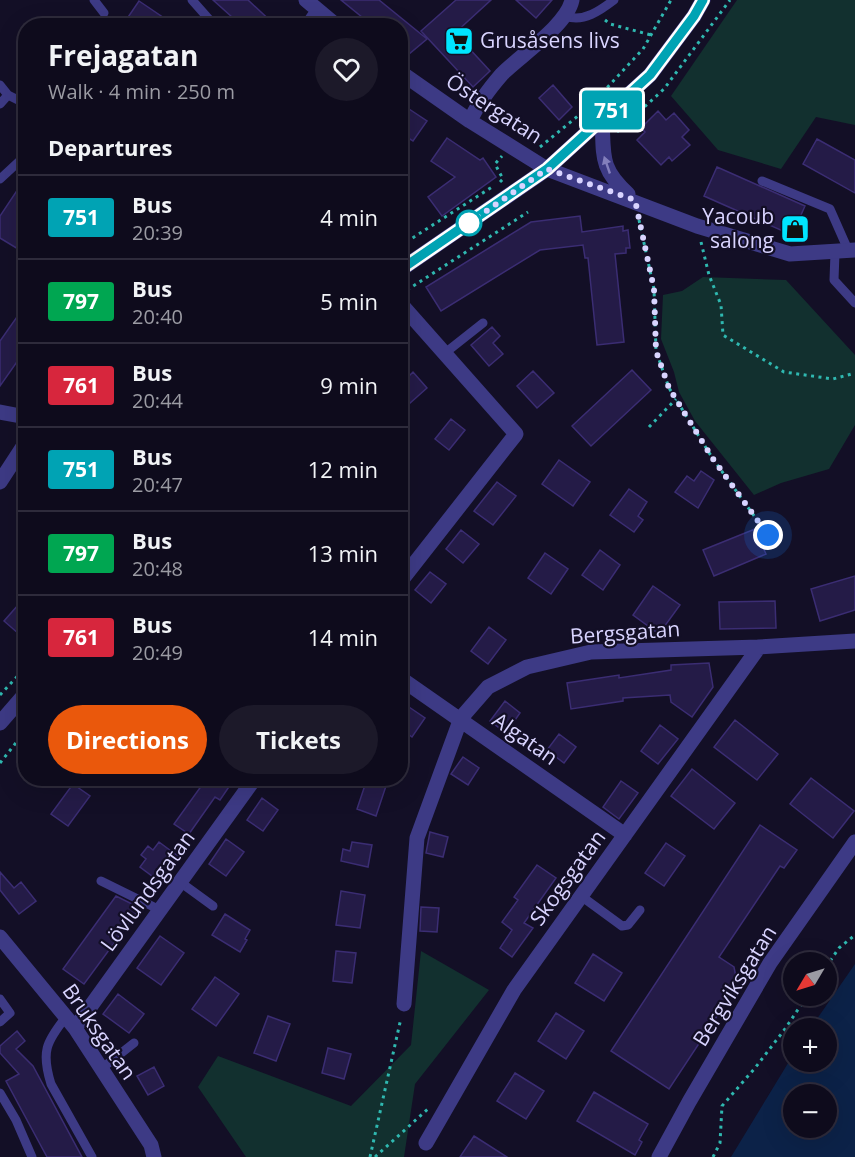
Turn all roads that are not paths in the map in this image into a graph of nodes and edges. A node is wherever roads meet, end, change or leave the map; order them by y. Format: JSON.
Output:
{"nodes":[{"id":1,"x":94,"y":0,"type":"edge"},
{"id":2,"x":192,"y":0,"type":"edge"},
{"id":3,"x":306,"y":0,"type":"edge"},
{"id":4,"x":572,"y":0,"type":"edge"},
{"id":5,"x":614,"y":0,"type":"edge"},
{"id":6,"x":703,"y":0,"type":"edge"},
{"id":7,"x":318,"y":10,"type":"junction"},
{"id":8,"x":104,"y":13,"type":"dead end"},
{"id":9,"x":566,"y":16,"type":"junction"},
{"id":10,"x":208,"y":18,"type":"edge"},
{"id":11,"x":313,"y":18,"type":"edge"},
{"id":12,"x":328,"y":18,"type":"edge"},
{"id":13,"x":408,"y":78,"type":"edge"},
{"id":14,"x":0,"y":85,"type":"edge"},
{"id":15,"x":8,"y":95,"type":"junction"},
{"id":16,"x":18,"y":100,"type":"edge"},
{"id":17,"x":0,"y":105,"type":"edge"},
{"id":18,"x":602,"y":118,"type":"junction"},
{"id":19,"x":470,"y":121,"type":"junction"},
{"id":20,"x":18,"y":162,"type":"edge"},
{"id":21,"x":547,"y":169,"type":"junction"},
{"id":22,"x":0,"y":179,"type":"edge"},
{"id":23,"x":762,"y":181,"type":"dead end"},
{"id":24,"x":635,"y":200,"type":"junction"},
{"id":25,"x":846,"y":252,"type":"edge"},
{"id":26,"x":408,"y":265,"type":"edge"},
{"id":27,"x":855,"y":303,"type":"edge"},
{"id":28,"x":408,"y":312,"type":"edge"},
{"id":29,"x":483,"y":323,"type":"dead end"},
{"id":30,"x":445,"y":354,"type":"junction"},
{"id":31,"x":0,"y":412,"type":"edge"},
{"id":32,"x":18,"y":415,"type":"edge"},
{"id":33,"x":18,"y":454,"type":"edge"},
{"id":34,"x":0,"y":482,"type":"edge"},
{"id":35,"x":408,"y":572,"type":"edge"},
{"id":36,"x":855,"y":641,"type":"edge"},
{"id":37,"x":759,"y":647,"type":"junction"},
{"id":38,"x":408,"y":683,"type":"edge"},
{"id":39,"x":18,"y":702,"type":"edge"},
{"id":40,"x":461,"y":718,"type":"junction"},
{"id":41,"x":0,"y":723,"type":"edge"},
{"id":42,"x":249,"y":786,"type":"edge"},
{"id":43,"x":625,"y":835,"type":"junction"},
{"id":44,"x":855,"y":842,"type":"edge"},
{"id":45,"x":101,"y":881,"type":"dead end"},
{"id":46,"x":180,"y":882,"type":"junction"},
{"id":47,"x":581,"y":896,"type":"junction"},
{"id":48,"x":213,"y":906,"type":"dead end"},
{"id":49,"x":160,"y":910,"type":"junction"},
{"id":50,"x":640,"y":910,"type":"dead end"},
{"id":51,"x":0,"y":937,"type":"edge"},
{"id":52,"x":0,"y":999,"type":"edge"},
{"id":53,"x":404,"y":1004,"type":"road end"},
{"id":54,"x":0,"y":1022,"type":"edge"},
{"id":55,"x":71,"y":1022,"type":"junction"},
{"id":56,"x":134,"y":1043,"type":"dead end"},
{"id":57,"x":101,"y":1069,"type":"junction"},
{"id":58,"x":0,"y":1093,"type":"edge"},
{"id":59,"x":426,"y":1143,"type":"dead end"},
{"id":60,"x":32,"y":1157,"type":"edge"},
{"id":61,"x":92,"y":1157,"type":"edge"},
{"id":62,"x":154,"y":1157,"type":"edge"},
{"id":63,"x":659,"y":1157,"type":"edge"}],
"edges":[{"from":1,"to":8,"type":"lane"},
{"from":2,"to":10,"type":"lane"},
{"from":3,"to":7,"type":"street"},
{"from":4,"to":9,"type":"street"},
{"from":5,"to":9,"type":"lane"},
{"from":6,"to":18,"type":"street"},
{"from":7,"to":11,"type":"street"},
{"from":7,"to":12,"type":"street"},
{"from":9,"to":19,"type":"street"},
{"from":13,"to":19,"type":"street","name":"Östergatan"},
{"from":14,"to":15,"type":"lane"},
{"from":15,"to":16,"type":"lane"},
{"from":15,"to":17,"type":"lane"},
{"from":18,"to":21,"type":"street"},
{"from":24,"to":18,"type":"street","name":"Östergatan","one_way":true},
{"from":19,"to":21,"type":"street","name":"Östergatan"},
{"from":20,"to":22,"type":"lane"},
{"from":21,"to":24,"type":"street","name":"Östergatan"},
{"from":21,"to":26,"type":"street"},
{"from":23,"to":25,"type":"lane"},
{"from":24,"to":25,"type":"street","name":"Östergatan"},
{"from":25,"to":27,"type":"lane"},
{"from":28,"to":30,"type":"street"},
{"from":29,"to":30,"type":"lane"},
{"from":30,"to":35,"type":"street"},
{"from":31,"to":32,"type":"street"},
{"from":33,"to":34,"type":"street"},
{"from":36,"to":37,"type":"street","name":"Bergsgatan"},
{"from":37,"to":40,"type":"street","name":"Bergsgatan"},
{"from":37,"to":43,"type":"street","name":"Skogsgatan"},
{"from":38,"to":40,"type":"street","name":"Algatan"},
{"from":39,"to":41,"type":"street"},
{"from":40,"to":43,"type":"street","name":"Algatan"},
{"from":40,"to":53,"type":"street","name":"Bergsgatan"},
{"from":42,"to":46,"type":"street","name":"Lövlundsgatan"},
{"from":43,"to":47,"type":"street","name":"Skogsgatan"},
{"from":44,"to":63,"type":"street","name":"Bergviksgatan"},
{"from":45,"to":49,"type":"lane"},
{"from":46,"to":48,"type":"lane"},
{"from":46,"to":49,"type":"street","name":"Lövlundsgatan"},
{"from":47,"to":50,"type":"lane"},
{"from":47,"to":59,"type":"street","name":"Skogsgatan"},
{"from":49,"to":55,"type":"street","name":"Lövlundsgatan"},
{"from":51,"to":55,"type":"street","name":"Bruksgatan"},
{"from":52,"to":54,"type":"lane"},
{"from":55,"to":57,"type":"street","name":"Bruksgatan"},
{"from":55,"to":61,"type":"lane"},
{"from":56,"to":57,"type":"lane"},
{"from":57,"to":62,"type":"street","name":"Bruksgatan"},
{"from":58,"to":60,"type":"lane"}]}
